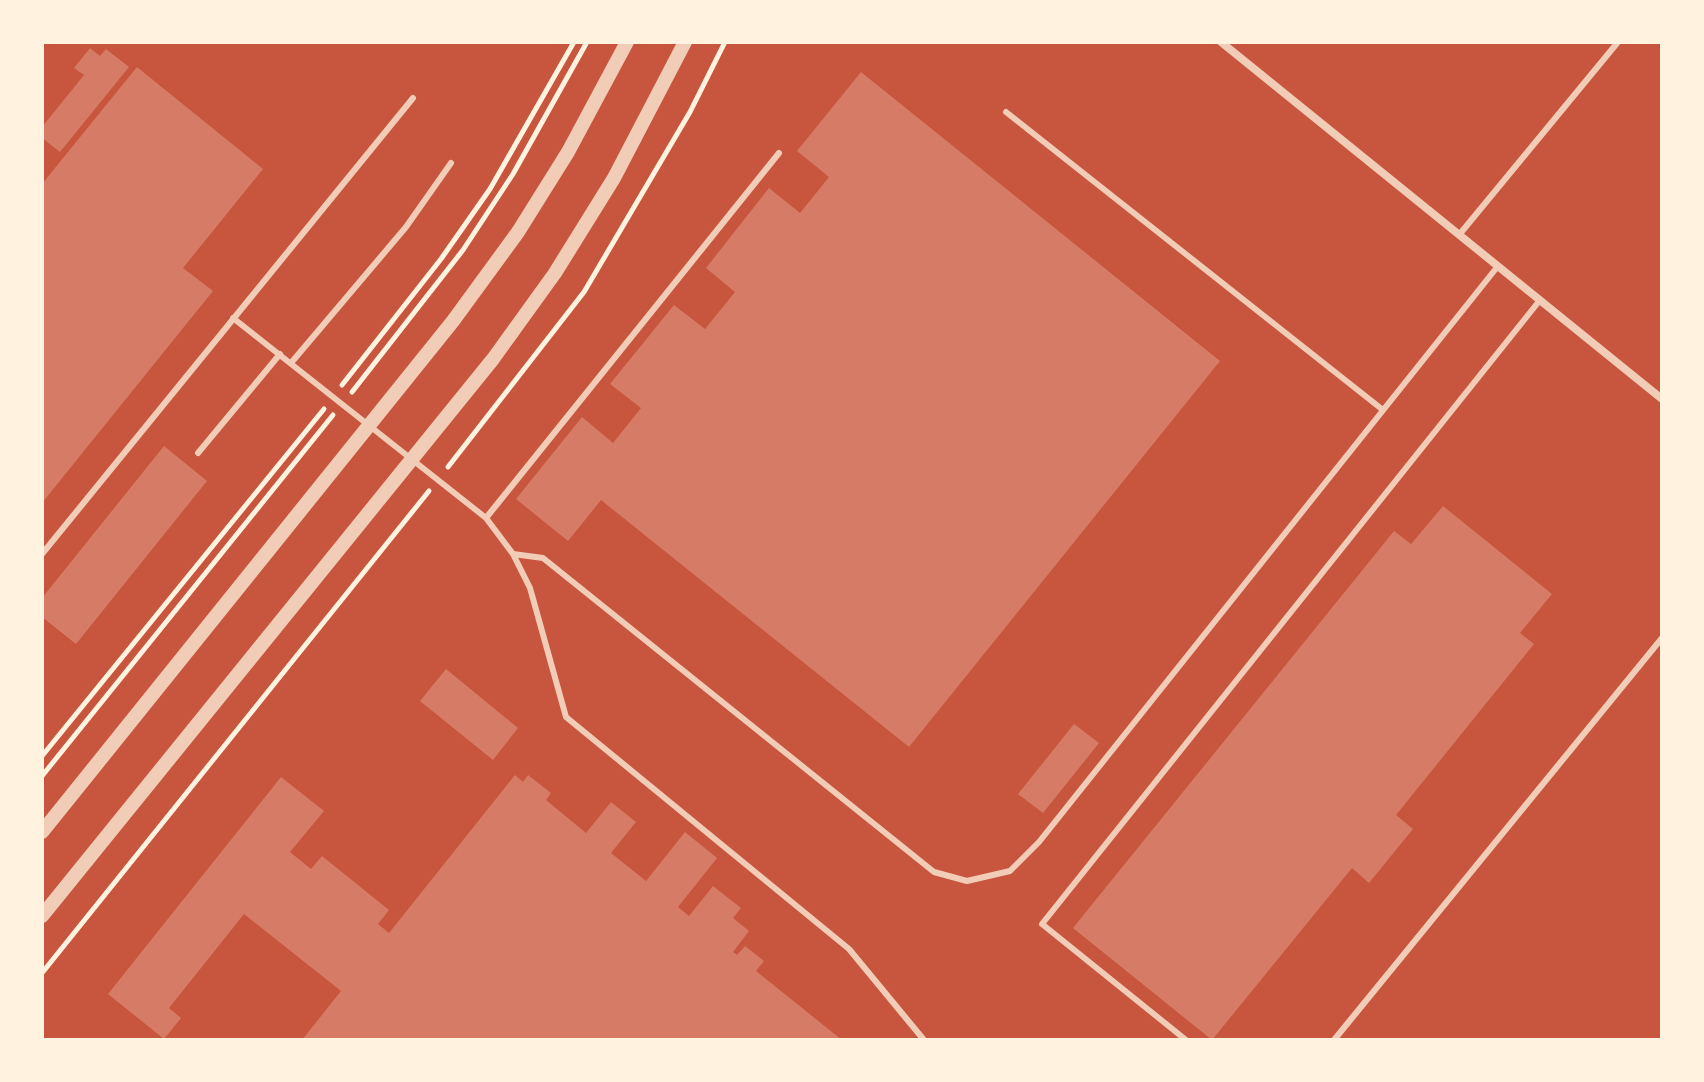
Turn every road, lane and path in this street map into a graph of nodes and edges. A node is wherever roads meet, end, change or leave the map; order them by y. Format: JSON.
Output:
{"nodes":[{"id":1,"x":587,"y":42,"type":"edge"},
{"id":2,"x":627,"y":42,"type":"edge"},
{"id":3,"x":685,"y":42,"type":"edge"},
{"id":4,"x":725,"y":42,"type":"edge"},
{"id":5,"x":1221,"y":42,"type":"edge"},
{"id":6,"x":1618,"y":42,"type":"edge"},
{"id":7,"x":413,"y":98,"type":"dead end"},
{"id":8,"x":1006,"y":112,"type":"dead end"},
{"id":9,"x":779,"y":153,"type":"dead end"},
{"id":10,"x":451,"y":163,"type":"dead end"},
{"id":11,"x":1459,"y":235,"type":"junction"},
{"id":12,"x":1498,"y":266,"type":"junction"},
{"id":13,"x":1540,"y":300,"type":"junction"},
{"id":14,"x":233,"y":318,"type":"junction"},
{"id":15,"x":280,"y":354,"type":"junction"},
{"id":16,"x":291,"y":363,"type":"junction"},
{"id":17,"x":1662,"y":399,"type":"edge"},
{"id":18,"x":342,"y":404,"type":"junction"},
{"id":19,"x":1383,"y":410,"type":"junction"},
{"id":20,"x":370,"y":426,"type":"junction"},
{"id":21,"x":198,"y":453,"type":"dead end"},
{"id":22,"x":411,"y":458,"type":"junction"},
{"id":23,"x":438,"y":479,"type":"junction"},
{"id":24,"x":486,"y":518,"type":"junction"},
{"id":25,"x":42,"y":554,"type":"edge"},
{"id":26,"x":513,"y":554,"type":"junction"},
{"id":27,"x":1662,"y":638,"type":"edge"},
{"id":28,"x":42,"y":776,"type":"edge"},
{"id":29,"x":42,"y":832,"type":"edge"},
{"id":30,"x":42,"y":916,"type":"edge"},
{"id":31,"x":42,"y":973,"type":"edge"},
{"id":32,"x":924,"y":1040,"type":"edge"},
{"id":33,"x":1186,"y":1040,"type":"edge"},
{"id":34,"x":1334,"y":1040,"type":"edge"}],
"edges":[{"from":1,"to":18,"type":"path"},
{"from":2,"to":20,"type":"street"},
{"from":3,"to":22,"type":"street"},
{"from":4,"to":23,"type":"path"},
{"from":5,"to":11,"type":"street"},
{"from":6,"to":11,"type":"lane"},
{"from":7,"to":14,"type":"lane"},
{"from":8,"to":19,"type":"lane"},
{"from":9,"to":24,"type":"lane"},
{"from":10,"to":16,"type":"lane"},
{"from":11,"to":12,"type":"street"},
{"from":12,"to":13,"type":"street"},
{"from":12,"to":19,"type":"lane"},
{"from":13,"to":17,"type":"street"},
{"from":13,"to":33,"type":"lane"},
{"from":14,"to":15,"type":"lane"},
{"from":14,"to":25,"type":"lane"},
{"from":15,"to":16,"type":"lane"},
{"from":15,"to":21,"type":"lane"},
{"from":16,"to":18,"type":"lane"},
{"from":18,"to":20,"type":"lane"},
{"from":18,"to":28,"type":"path"},
{"from":19,"to":26,"type":"lane"},
{"from":20,"to":22,"type":"lane"},
{"from":20,"to":29,"type":"street"},
{"from":22,"to":23,"type":"lane"},
{"from":22,"to":30,"type":"street"},
{"from":23,"to":24,"type":"lane"},
{"from":23,"to":31,"type":"path"},
{"from":24,"to":26,"type":"lane"},
{"from":26,"to":32,"type":"lane"},
{"from":27,"to":34,"type":"lane"}]}
